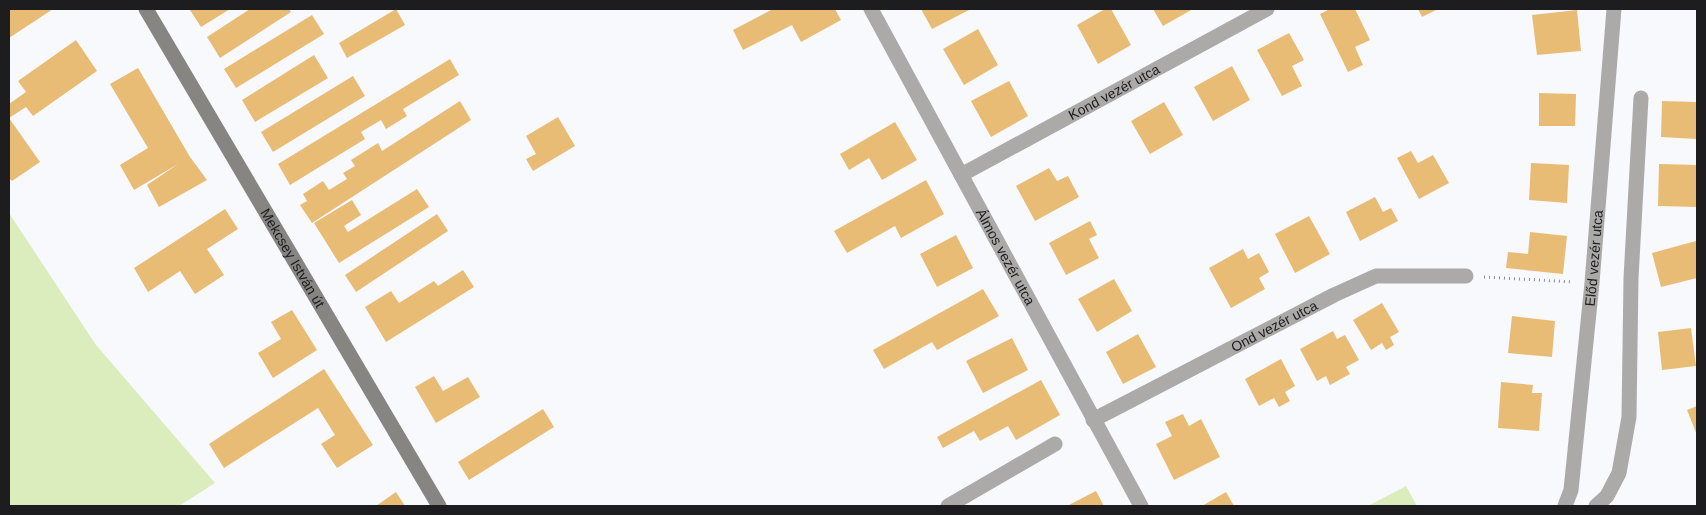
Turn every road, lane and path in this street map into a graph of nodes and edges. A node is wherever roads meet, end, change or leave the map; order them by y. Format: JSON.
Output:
{"nodes":[{"id":1,"x":146,"y":9,"type":"edge"},
{"id":2,"x":871,"y":9,"type":"edge"},
{"id":3,"x":1268,"y":9,"type":"edge"},
{"id":4,"x":1614,"y":9,"type":"edge"},
{"id":5,"x":1641,"y":98,"type":"dead end"},
{"id":6,"x":961,"y":175,"type":"junction"},
{"id":7,"x":1466,"y":276,"type":"joint"},
{"id":8,"x":1592,"y":283,"type":"junction"},
{"id":9,"x":1094,"y":420,"type":"junction"},
{"id":10,"x":1055,"y":444,"type":"dead end"},
{"id":11,"x":439,"y":506,"type":"edge"},
{"id":12,"x":948,"y":506,"type":"edge"},
{"id":13,"x":1141,"y":506,"type":"edge"},
{"id":14,"x":1565,"y":506,"type":"edge"},
{"id":15,"x":1596,"y":506,"type":"edge"}],
"edges":[{"from":1,"to":11,"type":"street","name":"Mekcsey István út"},
{"from":2,"to":6,"type":"street","name":"Álmos vezér utca"},
{"from":3,"to":6,"type":"street","name":"Kond vezér utca"},
{"from":4,"to":8,"type":"street","name":"Előd vezér utca"},
{"from":5,"to":15,"type":"street"},
{"from":6,"to":9,"type":"street","name":"Álmos vezér utca"},
{"from":7,"to":8,"type":"path"},
{"from":7,"to":9,"type":"street","name":"Ond vezér utca"},
{"from":8,"to":14,"type":"street","name":"Előd vezér utca"},
{"from":9,"to":13,"type":"street","name":"Álmos vezér utca"},
{"from":10,"to":12,"type":"street"}]}
